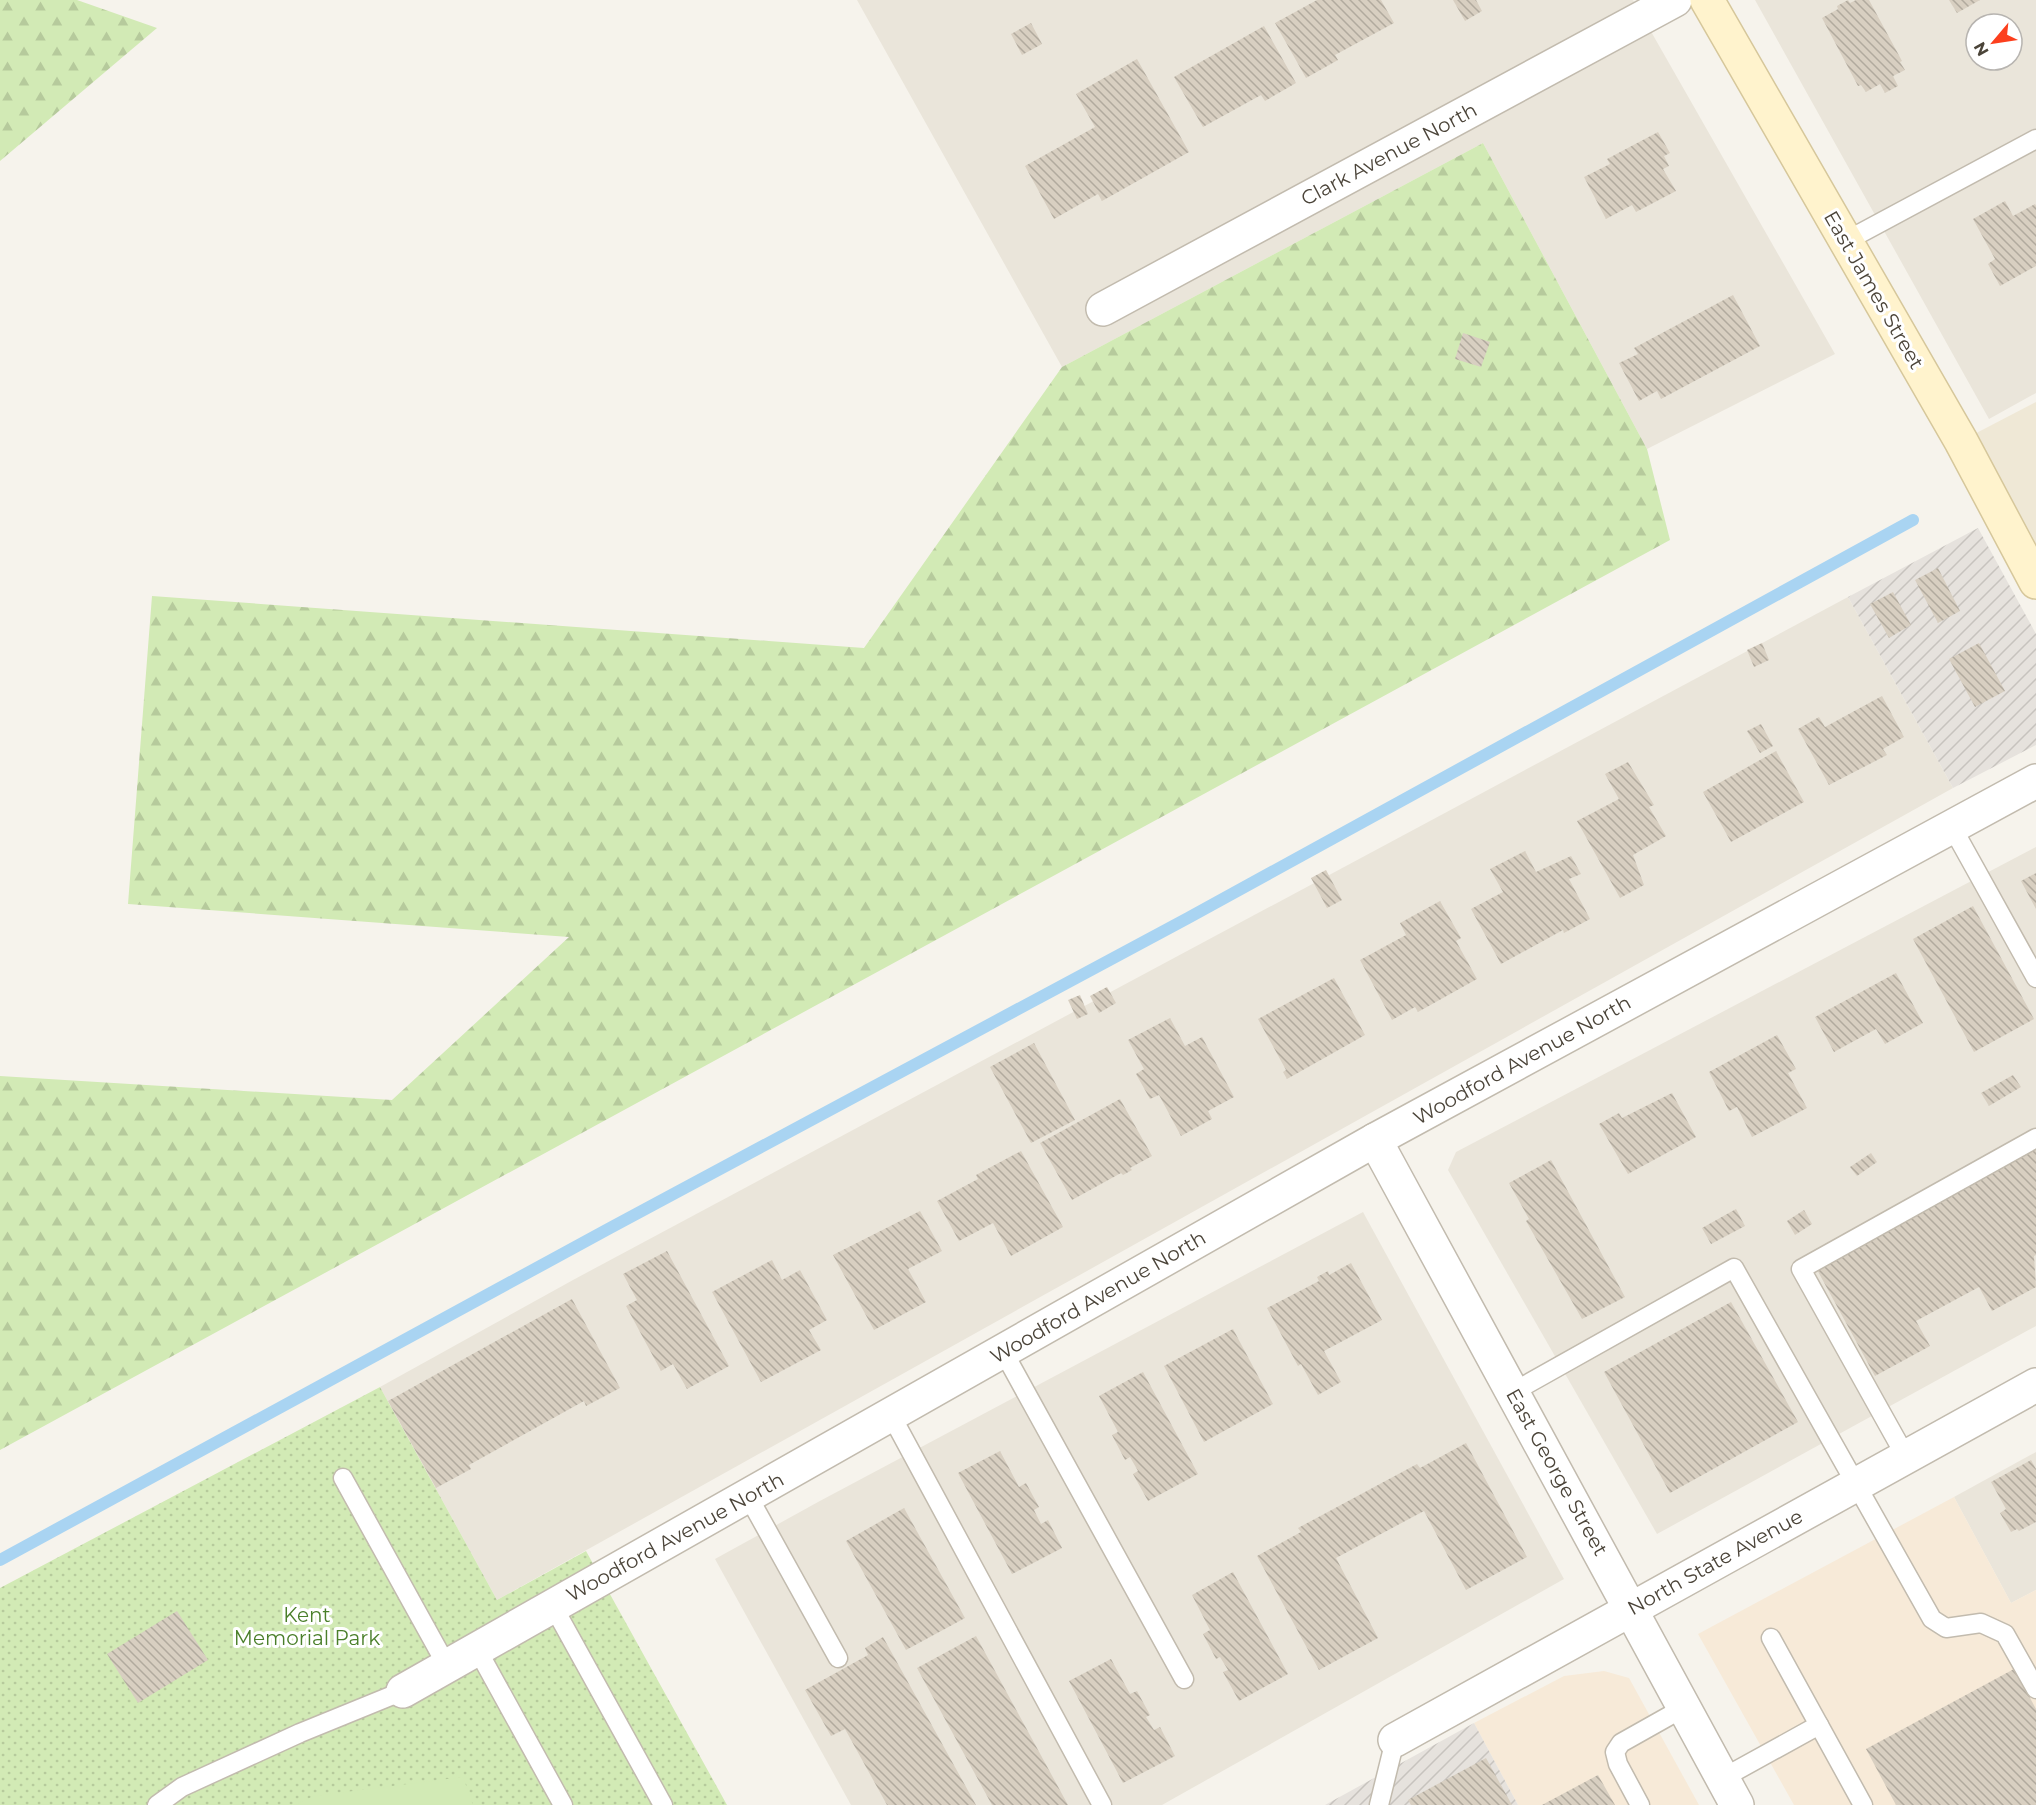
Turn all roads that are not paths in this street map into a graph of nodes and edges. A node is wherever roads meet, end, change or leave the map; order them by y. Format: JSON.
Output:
{"nodes":[{"id":1,"x":1675,"y":0,"type":"edge"},
{"id":2,"x":1707,"y":0,"type":"edge"},
{"id":3,"x":2036,"y":139,"type":"edge"},
{"id":4,"x":1846,"y":241,"type":"junction"},
{"id":5,"x":1103,"y":309,"type":"dead end"},
{"id":6,"x":2036,"y":582,"type":"edge"},
{"id":7,"x":2036,"y":781,"type":"edge"},
{"id":8,"x":1952,"y":826,"type":"junction"},
{"id":9,"x":2036,"y":978,"type":"edge"},
{"id":10,"x":2036,"y":1138,"type":"edge"},
{"id":11,"x":1375,"y":1140,"type":"junction"},
{"id":12,"x":1004,"y":1351,"type":"junction"},
{"id":13,"x":2036,"y":1385,"type":"edge"},
{"id":14,"x":1513,"y":1392,"type":"junction"},
{"id":15,"x":891,"y":1414,"type":"junction"},
{"id":16,"x":1905,"y":1457,"type":"junction"},
{"id":17,"x":343,"y":1478,"type":"dead end"},
{"id":18,"x":1855,"y":1484,"type":"junction"},
{"id":19,"x":748,"y":1496,"type":"junction"},
{"id":20,"x":553,"y":1606,"type":"junction"},
{"id":21,"x":1631,"y":1608,"type":"junction"},
{"id":22,"x":1771,"y":1638,"type":"dead end"},
{"id":23,"x":477,"y":1649,"type":"junction"},
{"id":24,"x":838,"y":1658,"type":"dead end"},
{"id":25,"x":447,"y":1666,"type":"junction"},
{"id":26,"x":1184,"y":1679,"type":"dead end"},
{"id":27,"x":2036,"y":1689,"type":"edge"},
{"id":28,"x":403,"y":1691,"type":"joint"},
{"id":29,"x":1685,"y":1707,"type":"junction"},
{"id":30,"x":1819,"y":1725,"type":"junction"},
{"id":31,"x":1395,"y":1740,"type":"joint"},
{"id":32,"x":1730,"y":1792,"type":"edge"},
{"id":33,"x":157,"y":1805,"type":"edge"},
{"id":34,"x":563,"y":1805,"type":"edge"},
{"id":35,"x":663,"y":1805,"type":"edge"},
{"id":36,"x":1102,"y":1805,"type":"edge"},
{"id":37,"x":1379,"y":1805,"type":"edge"},
{"id":38,"x":1640,"y":1805,"type":"edge"},
{"id":39,"x":1863,"y":1805,"type":"edge"}],
"edges":[{"from":1,"to":5,"type":"street","name":"Clark Avenue North"},
{"from":2,"to":4,"type":"main road","name":"East James Street"},
{"from":3,"to":4,"type":"lane"},
{"from":4,"to":6,"type":"main road","name":"East James Street"},
{"from":7,"to":8,"type":"street","name":"Woodford Avenue North"},
{"from":8,"to":9,"type":"lane"},
{"from":8,"to":11,"type":"street","name":"Woodford Avenue North"},
{"from":10,"to":16,"type":"lane"},
{"from":11,"to":12,"type":"street","name":"Woodford Avenue North"},
{"from":11,"to":14,"type":"street","name":"East George Street"},
{"from":12,"to":15,"type":"street","name":"Woodford Avenue North"},
{"from":12,"to":26,"type":"lane"},
{"from":13,"to":16,"type":"street","name":"North State Avenue"},
{"from":14,"to":18,"type":"lane"},
{"from":14,"to":21,"type":"street","name":"East George Street"},
{"from":15,"to":19,"type":"street","name":"Woodford Avenue North"},
{"from":15,"to":36,"type":"lane"},
{"from":16,"to":18,"type":"street","name":"North State Avenue"},
{"from":17,"to":25,"type":"lane"},
{"from":18,"to":21,"type":"street","name":"North State Avenue"},
{"from":18,"to":27,"type":"lane"},
{"from":19,"to":20,"type":"street","name":"Woodford Avenue North"},
{"from":19,"to":24,"type":"lane"},
{"from":20,"to":23,"type":"street","name":"Woodford Avenue North"},
{"from":20,"to":35,"type":"lane"},
{"from":21,"to":29,"type":"street","name":"East George Street"},
{"from":21,"to":31,"type":"street","name":"North State Avenue"},
{"from":22,"to":30,"type":"lane"},
{"from":23,"to":25,"type":"street","name":"Woodford Avenue North"},
{"from":23,"to":34,"type":"lane"},
{"from":25,"to":28,"type":"street","name":"Woodford Avenue North"},
{"from":28,"to":33,"type":"lane","name":"Woodford Avenue North"},
{"from":29,"to":32,"type":"street","name":"East George Street"},
{"from":29,"to":38,"type":"lane"},
{"from":30,"to":32,"type":"lane"},
{"from":30,"to":39,"type":"lane"},
{"from":31,"to":37,"type":"lane"}]}
